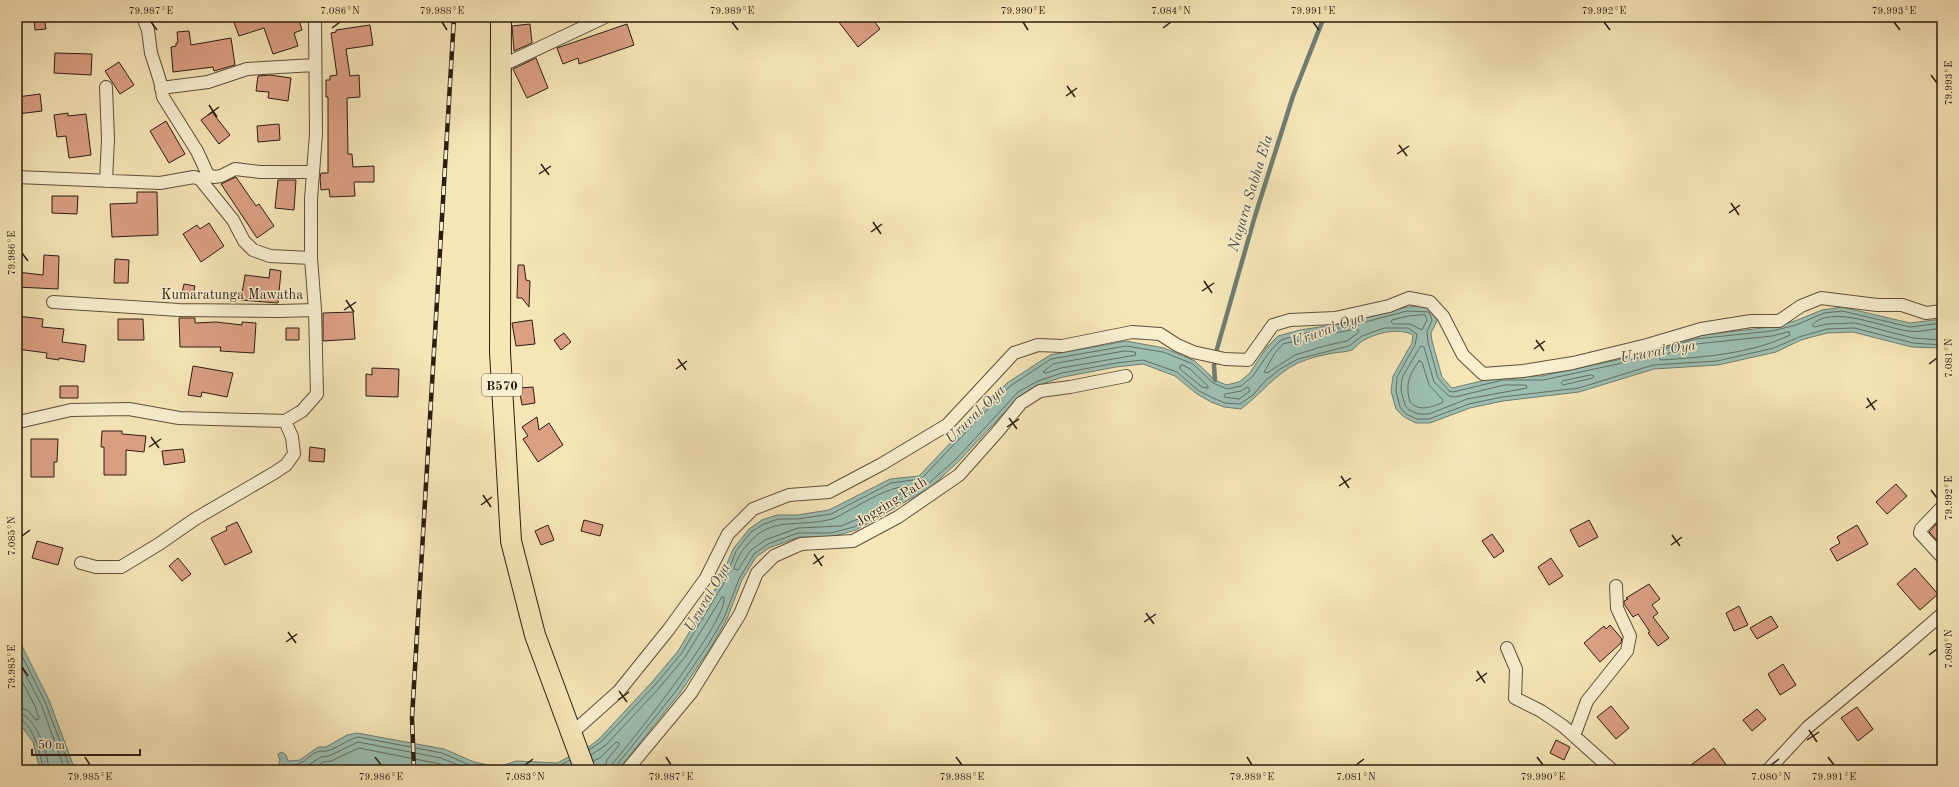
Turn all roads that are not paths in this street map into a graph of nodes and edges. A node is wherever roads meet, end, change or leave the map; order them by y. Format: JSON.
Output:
{"nodes":[{"id":1,"x":143,"y":17,"type":"edge"},
{"id":2,"x":315,"y":17,"type":"edge"},
{"id":3,"x":501,"y":17,"type":"edge"},
{"id":4,"x":605,"y":17,"type":"edge"},
{"id":5,"x":314,"y":65,"type":"junction"},
{"id":6,"x":501,"y":66,"type":"junction"},
{"id":7,"x":106,"y":87,"type":"dead end"},
{"id":8,"x":161,"y":88,"type":"junction"},
{"id":9,"x":313,"y":172,"type":"junction"},
{"id":10,"x":17,"y":177,"type":"edge"},
{"id":11,"x":106,"y":181,"type":"junction"},
{"id":12,"x":311,"y":258,"type":"junction"},
{"id":13,"x":53,"y":302,"type":"dead end"},
{"id":14,"x":316,"y":310,"type":"junction"},
{"id":15,"x":1942,"y":311,"type":"edge"},
{"id":16,"x":1126,"y":376,"type":"dead end"},
{"id":17,"x":23,"y":421,"type":"dead end"},
{"id":18,"x":286,"y":421,"type":"junction"},
{"id":19,"x":1942,"y":507,"type":"edge"},
{"id":20,"x":1942,"y":557,"type":"edge"},
{"id":21,"x":81,"y":563,"type":"dead end"},
{"id":22,"x":1616,"y":586,"type":"dead end"},
{"id":23,"x":1942,"y":614,"type":"edge"},
{"id":24,"x":1507,"y":648,"type":"dead end"},
{"id":25,"x":1574,"y":736,"type":"junction"},
{"id":26,"x":573,"y":738,"type":"junction"},
{"id":27,"x":585,"y":770,"type":"edge"},
{"id":28,"x":627,"y":770,"type":"edge"},
{"id":29,"x":1612,"y":770,"type":"edge"},
{"id":30,"x":1768,"y":770,"type":"edge"}],
"edges":[{"from":1,"to":8,"type":"street"},
{"from":2,"to":5,"type":"street"},
{"from":3,"to":6,"type":"main road","number":"B570"},
{"from":4,"to":6,"type":"street"},
{"from":5,"to":8,"type":"street"},
{"from":5,"to":9,"type":"street"},
{"from":6,"to":26,"type":"main road","number":"B570"},
{"from":7,"to":11,"type":"street"},
{"from":8,"to":9,"type":"street"},
{"from":9,"to":12,"type":"street"},
{"from":10,"to":11,"type":"street"},
{"from":11,"to":12,"type":"street"},
{"from":12,"to":14,"type":"street"},
{"from":13,"to":14,"type":"street","name":"Kumaratunga Mawatha"},
{"from":14,"to":18,"type":"street","name":"Kumaratunga Mawatha"},
{"from":15,"to":26,"type":"street"},
{"from":16,"to":28,"type":"street","name":"Jogging Path"},
{"from":17,"to":18,"type":"street"},
{"from":18,"to":21,"type":"street"},
{"from":19,"to":20,"type":"street"},
{"from":22,"to":25,"type":"street"},
{"from":23,"to":30,"type":"street"},
{"from":24,"to":25,"type":"street"},
{"from":25,"to":29,"type":"street"},
{"from":26,"to":27,"type":"main road","number":"B570"}]}
